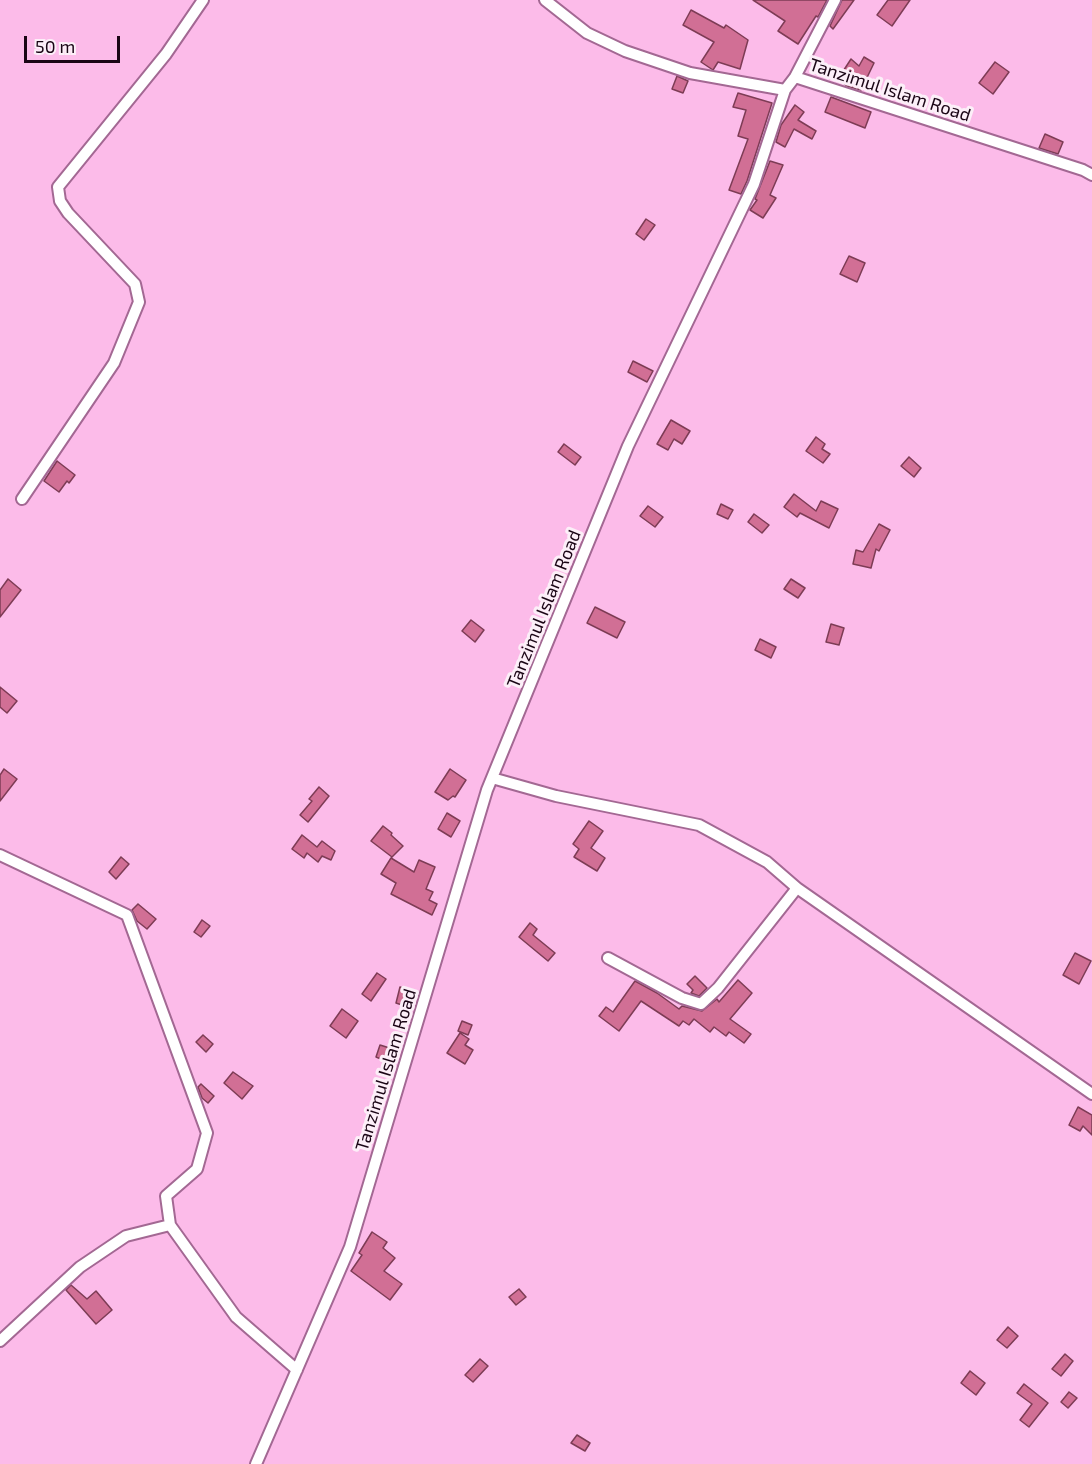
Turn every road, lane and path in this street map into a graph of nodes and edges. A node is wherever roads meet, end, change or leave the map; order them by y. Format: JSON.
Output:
{"nodes":[{"id":1,"x":203,"y":0,"type":"edge"},
{"id":2,"x":544,"y":0,"type":"edge"},
{"id":3,"x":835,"y":0,"type":"edge"},
{"id":4,"x":795,"y":76,"type":"junction"},
{"id":5,"x":785,"y":90,"type":"junction"},
{"id":6,"x":1092,"y":175,"type":"edge"},
{"id":7,"x":22,"y":499,"type":"dead end"},
{"id":8,"x":492,"y":778,"type":"junction"},
{"id":9,"x":0,"y":855,"type":"edge"},
{"id":10,"x":797,"y":888,"type":"junction"},
{"id":11,"x":608,"y":958,"type":"dead end"},
{"id":12,"x":1092,"y":1094,"type":"edge"},
{"id":13,"x":170,"y":1225,"type":"junction"},
{"id":14,"x":0,"y":1341,"type":"edge"},
{"id":15,"x":297,"y":1370,"type":"junction"},
{"id":16,"x":256,"y":1464,"type":"edge"}],
"edges":[{"from":1,"to":7,"type":"street"},
{"from":2,"to":5,"type":"street"},
{"from":3,"to":4,"type":"street"},
{"from":4,"to":5,"type":"street","name":"Tanzimul Islam Road"},
{"from":4,"to":6,"type":"street","name":"Tanzimul Islam Road"},
{"from":5,"to":8,"type":"street","name":"Tanzimul Islam Road"},
{"from":8,"to":10,"type":"street"},
{"from":8,"to":15,"type":"street","name":"Tanzimul Islam Road"},
{"from":9,"to":13,"type":"street"},
{"from":10,"to":11,"type":"street"},
{"from":10,"to":12,"type":"street"},
{"from":13,"to":14,"type":"street"},
{"from":13,"to":15,"type":"street"},
{"from":15,"to":16,"type":"street","name":"Tanzimul Islam Road"}]}
